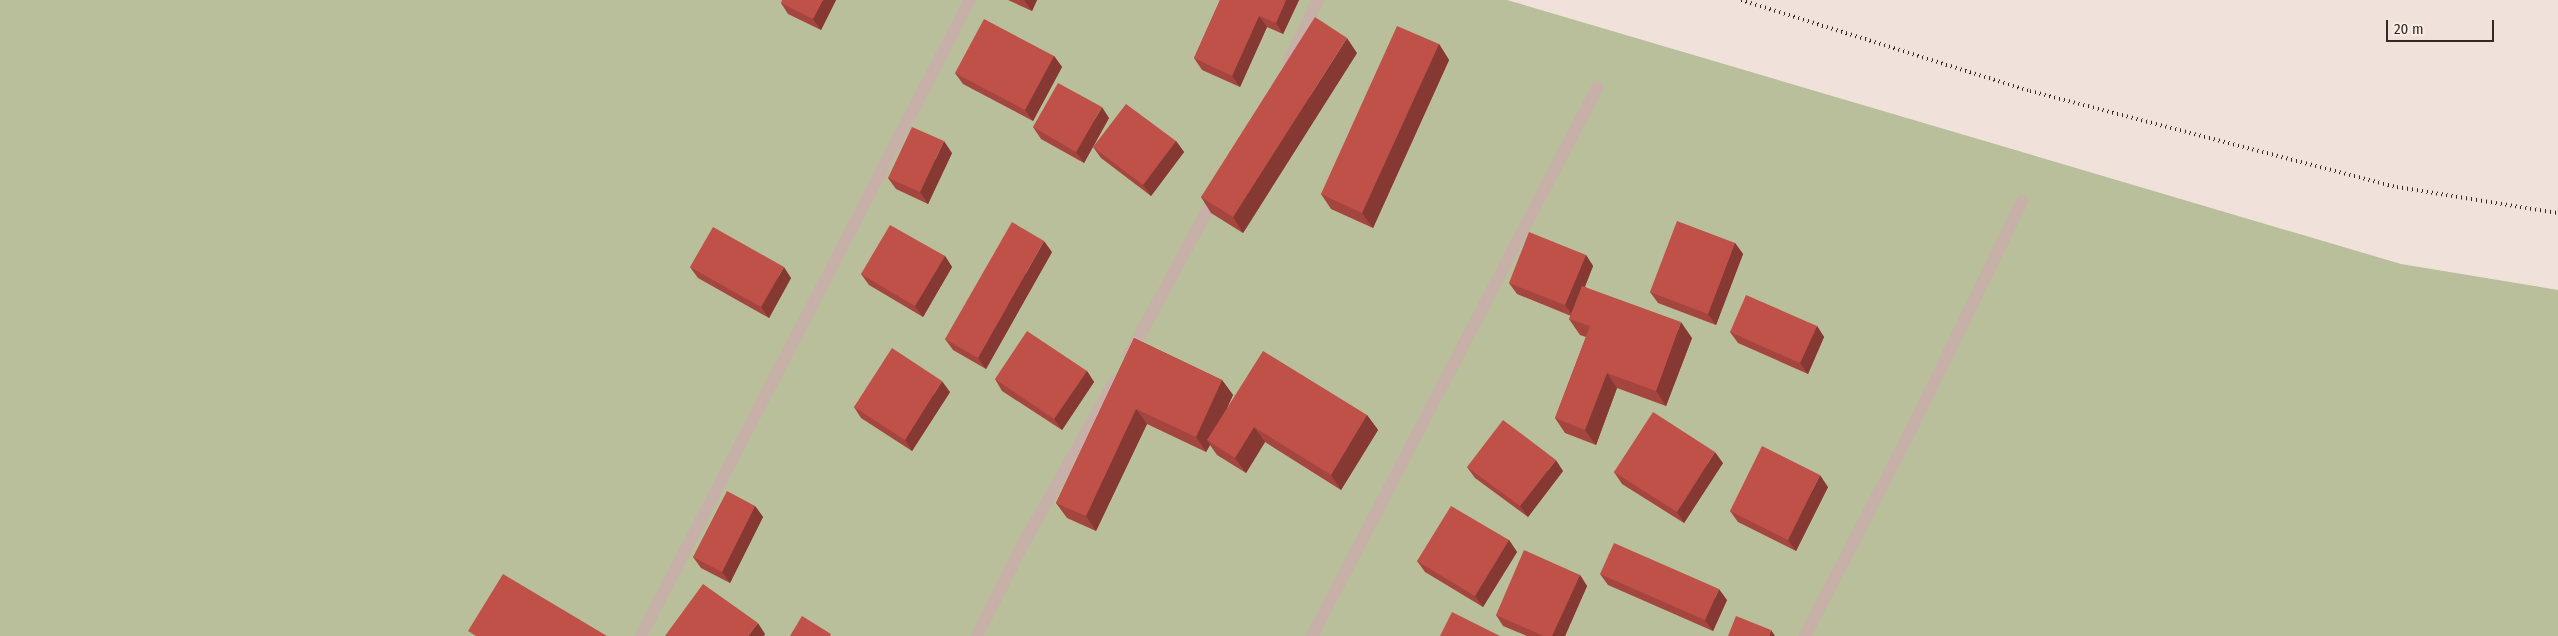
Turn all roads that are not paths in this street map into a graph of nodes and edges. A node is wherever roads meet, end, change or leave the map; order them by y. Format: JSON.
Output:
{"nodes":[{"id":1,"x":970,"y":0,"type":"edge"},
{"id":2,"x":1318,"y":0,"type":"edge"},
{"id":3,"x":1281,"y":76,"type":"edge"},
{"id":4,"x":1597,"y":88,"type":"dead end"},
{"id":5,"x":1220,"y":187,"type":"edge"},
{"id":6,"x":2022,"y":202,"type":"dead end"},
{"id":7,"x":641,"y":636,"type":"edge"},
{"id":8,"x":978,"y":636,"type":"edge"},
{"id":9,"x":1312,"y":636,"type":"edge"},
{"id":10,"x":1805,"y":636,"type":"edge"}],
"edges":[{"from":1,"to":7,"type":"lane"},
{"from":2,"to":3,"type":"lane"},
{"from":4,"to":9,"type":"lane"},
{"from":5,"to":8,"type":"lane"},
{"from":6,"to":10,"type":"lane"}]}
